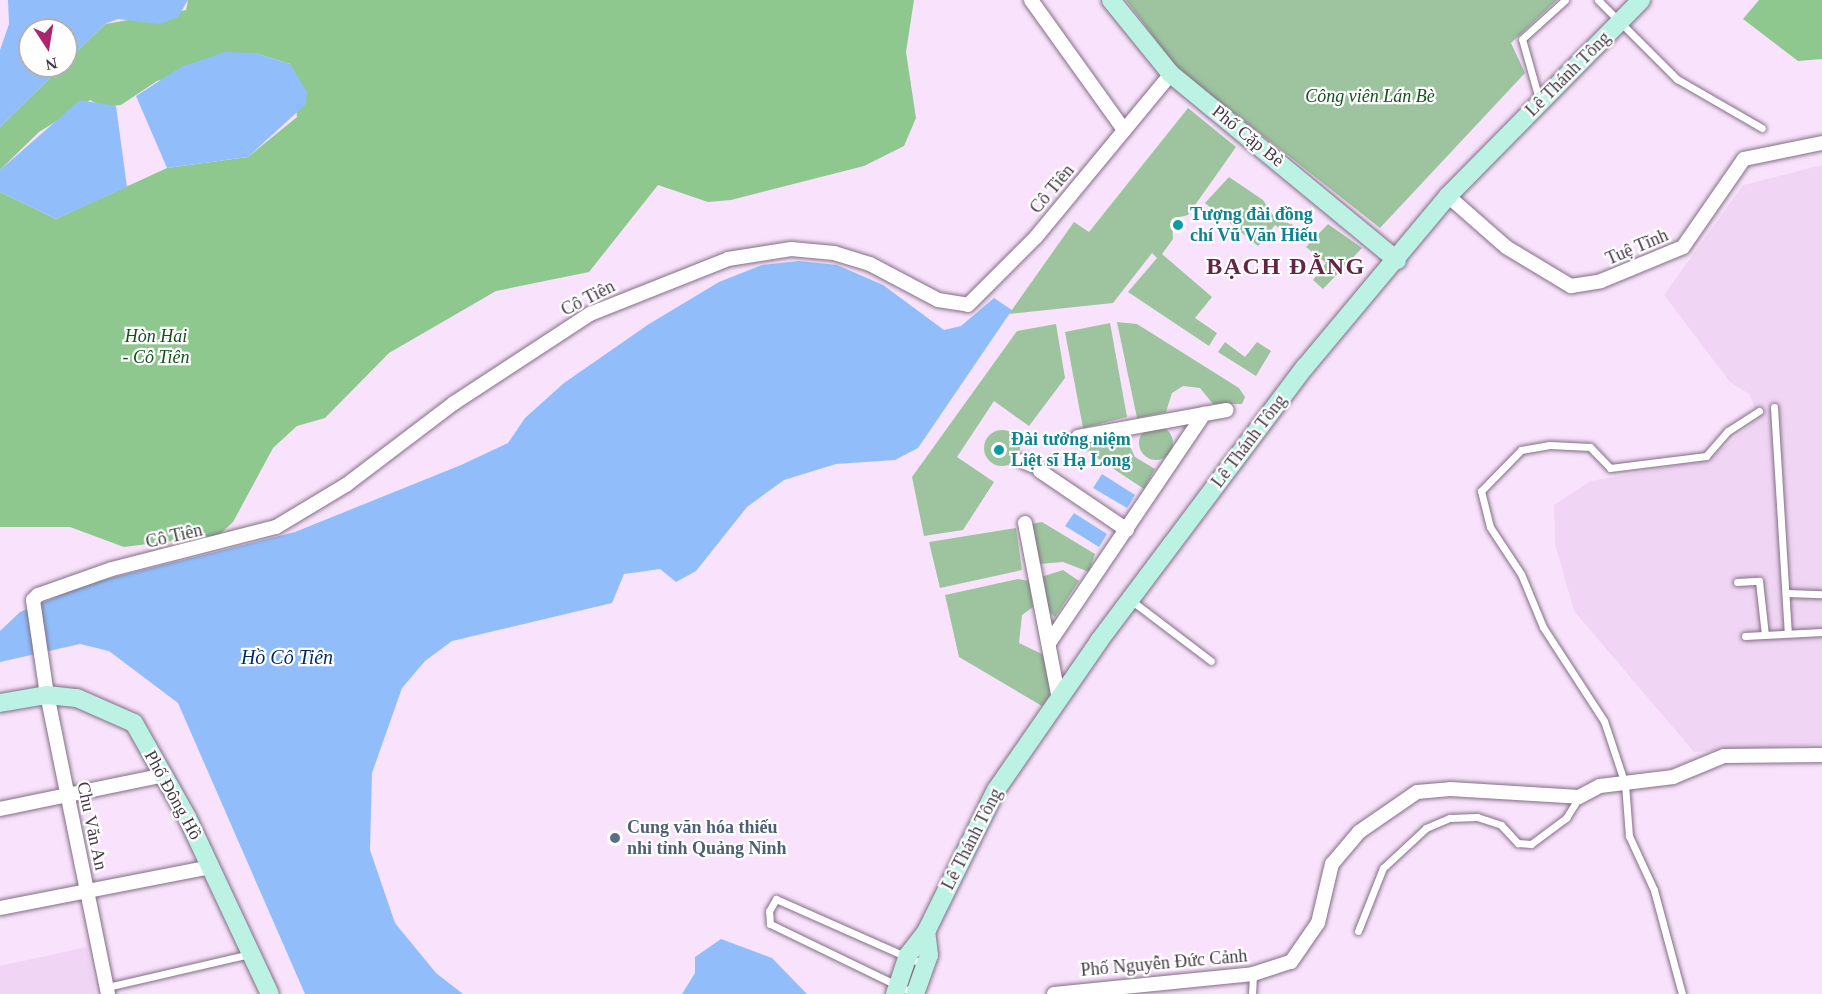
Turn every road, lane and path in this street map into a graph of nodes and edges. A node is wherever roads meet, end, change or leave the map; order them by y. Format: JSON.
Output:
{"nodes":[{"id":1,"x":1031,"y":0,"type":"edge"},
{"id":2,"x":1111,"y":0,"type":"edge"},
{"id":3,"x":1565,"y":0,"type":"edge"},
{"id":4,"x":1598,"y":0,"type":"edge"},
{"id":5,"x":1641,"y":0,"type":"edge"},
{"id":6,"x":1617,"y":24,"type":"junction"},
{"id":7,"x":1171,"y":74,"type":"junction"},
{"id":8,"x":1539,"y":102,"type":"junction"},
{"id":9,"x":1762,"y":128,"type":"dead end"},
{"id":10,"x":1124,"y":130,"type":"junction"},
{"id":11,"x":1822,"y":143,"type":"edge"},
{"id":12,"x":1448,"y":196,"type":"junction"},
{"id":13,"x":1397,"y":260,"type":"junction"},
{"id":14,"x":1774,"y":407,"type":"dead end"},
{"id":15,"x":1227,"y":410,"type":"dead end"},
{"id":16,"x":1759,"y":411,"type":"dead end"},
{"id":17,"x":1204,"y":414,"type":"junction"},
{"id":18,"x":1078,"y":437,"type":"dead end"},
{"id":19,"x":1032,"y":466,"type":"dead end"},
{"id":20,"x":1025,"y":523,"type":"dead end"},
{"id":21,"x":1127,"y":530,"type":"junction"},
{"id":22,"x":1737,"y":582,"type":"dead end"},
{"id":23,"x":1786,"y":593,"type":"junction"},
{"id":24,"x":1822,"y":594,"type":"edge"},
{"id":25,"x":1130,"y":600,"type":"junction"},
{"id":26,"x":1822,"y":632,"type":"edge"},
{"id":27,"x":1788,"y":633,"type":"junction"},
{"id":28,"x":1765,"y":635,"type":"junction"},
{"id":29,"x":1745,"y":636,"type":"dead end"},
{"id":30,"x":1049,"y":643,"type":"junction"},
{"id":31,"x":1211,"y":661,"type":"dead end"},
{"id":32,"x":42,"y":665,"type":"joint"},
{"id":33,"x":47,"y":695,"type":"junction"},
{"id":34,"x":1059,"y":699,"type":"junction"},
{"id":35,"x":0,"y":703,"type":"edge"},
{"id":36,"x":1822,"y":755,"type":"edge"},
{"id":37,"x":160,"y":776,"type":"junction"},
{"id":38,"x":1625,"y":784,"type":"junction"},
{"id":39,"x":67,"y":794,"type":"junction"},
{"id":40,"x":1579,"y":796,"type":"junction"},
{"id":41,"x":0,"y":809,"type":"edge"},
{"id":42,"x":212,"y":867,"type":"junction"},
{"id":43,"x":87,"y":891,"type":"junction"},
{"id":44,"x":0,"y":908,"type":"edge"},
{"id":45,"x":1358,"y":931,"type":"dead end"},
{"id":46,"x":926,"y":932,"type":"junction"},
{"id":47,"x":252,"y":953,"type":"junction"},
{"id":48,"x":908,"y":955,"type":"junction"},
{"id":49,"x":925,"y":965,"type":"junction"},
{"id":50,"x":1253,"y":974,"type":"junction"},
{"id":51,"x":108,"y":990,"type":"edge"},
{"id":52,"x":906,"y":991,"type":"edge"},
{"id":53,"x":270,"y":994,"type":"edge"},
{"id":54,"x":1054,"y":994,"type":"edge"},
{"id":55,"x":1252,"y":994,"type":"edge"},
{"id":56,"x":1682,"y":994,"type":"edge"}],
"edges":[{"from":1,"to":10,"type":"street"},
{"from":2,"to":7,"type":"main road","name":"Phố Cặp Bè"},
{"from":3,"to":8,"type":"lane"},
{"from":4,"to":6,"type":"lane"},
{"from":5,"to":6,"type":"main road","name":"Lê Thánh Tông"},
{"from":6,"to":8,"type":"main road","name":"Lê Thánh Tông"},
{"from":6,"to":9,"type":"lane"},
{"from":7,"to":10,"type":"street","name":"Cô Tiên"},
{"from":7,"to":13,"type":"main road","name":"Phố Cặp Bè"},
{"from":8,"to":12,"type":"main road","name":"Lê Thánh Tông"},
{"from":10,"to":32,"type":"street","name":"Cô Tiên"},
{"from":11,"to":12,"type":"street","name":"Tuệ Tĩnh"},
{"from":12,"to":13,"type":"main road","name":"Lê Thánh Tông"},
{"from":13,"to":25,"type":"main road","name":"Lê Thánh Tông"},
{"from":14,"to":23,"type":"lane"},
{"from":15,"to":17,"type":"street"},
{"from":16,"to":38,"type":"lane"},
{"from":17,"to":18,"type":"street"},
{"from":17,"to":21,"type":"street"},
{"from":19,"to":21,"type":"street"},
{"from":20,"to":30,"type":"street"},
{"from":21,"to":30,"type":"street"},
{"from":22,"to":28,"type":"lane"},
{"from":23,"to":24,"type":"lane"},
{"from":23,"to":27,"type":"lane"},
{"from":25,"to":31,"type":"lane"},
{"from":25,"to":34,"type":"main road","name":"Lê Thánh Tông"},
{"from":26,"to":27,"type":"lane"},
{"from":27,"to":28,"type":"lane"},
{"from":28,"to":29,"type":"lane"},
{"from":30,"to":34,"type":"street"},
{"from":32,"to":33,"type":"street","name":"Chu Văn An"},
{"from":33,"to":35,"type":"main road","name":"Phố Đông Hồ"},
{"from":33,"to":37,"type":"main road","name":"Phố Đông Hồ"},
{"from":33,"to":39,"type":"street","name":"Chu Văn An"},
{"from":34,"to":46,"type":"main road","name":"Lê Thánh Tông"},
{"from":36,"to":38,"type":"street","name":"Phố Nguyễn Đức Cảnh"},
{"from":37,"to":39,"type":"street"},
{"from":37,"to":42,"type":"main road","name":"Phố Đông Hồ"},
{"from":38,"to":40,"type":"street","name":"Phố Nguyễn Đức Cảnh"},
{"from":38,"to":56,"type":"lane"},
{"from":39,"to":41,"type":"street"},
{"from":39,"to":43,"type":"street","name":"Chu Văn An"},
{"from":40,"to":45,"type":"lane"},
{"from":40,"to":50,"type":"street","name":"Phố Nguyễn Đức Cảnh"},
{"from":42,"to":43,"type":"street"},
{"from":42,"to":47,"type":"main road","name":"Phố Đông Hồ"},
{"from":43,"to":44,"type":"street"},
{"from":43,"to":51,"type":"street","name":"Chu Văn An"},
{"from":46,"to":48,"type":"main road","name":"Lê Thánh Tông"},
{"from":46,"to":49,"type":"main road","name":"Lê Thánh Tông"},
{"from":47,"to":51,"type":"lane"},
{"from":47,"to":53,"type":"main road","name":"Phố Đông Hồ"},
{"from":48,"to":49,"type":"lane"},
{"from":48,"to":52,"type":"main road","name":"Lê Thánh Tông"},
{"from":48,"to":52,"type":"lane"},
{"from":49,"to":52,"type":"main road","name":"Lê Thánh Tông"},
{"from":50,"to":54,"type":"street","name":"Phố Nguyễn Đức Cảnh"},
{"from":50,"to":55,"type":"lane"}]}
